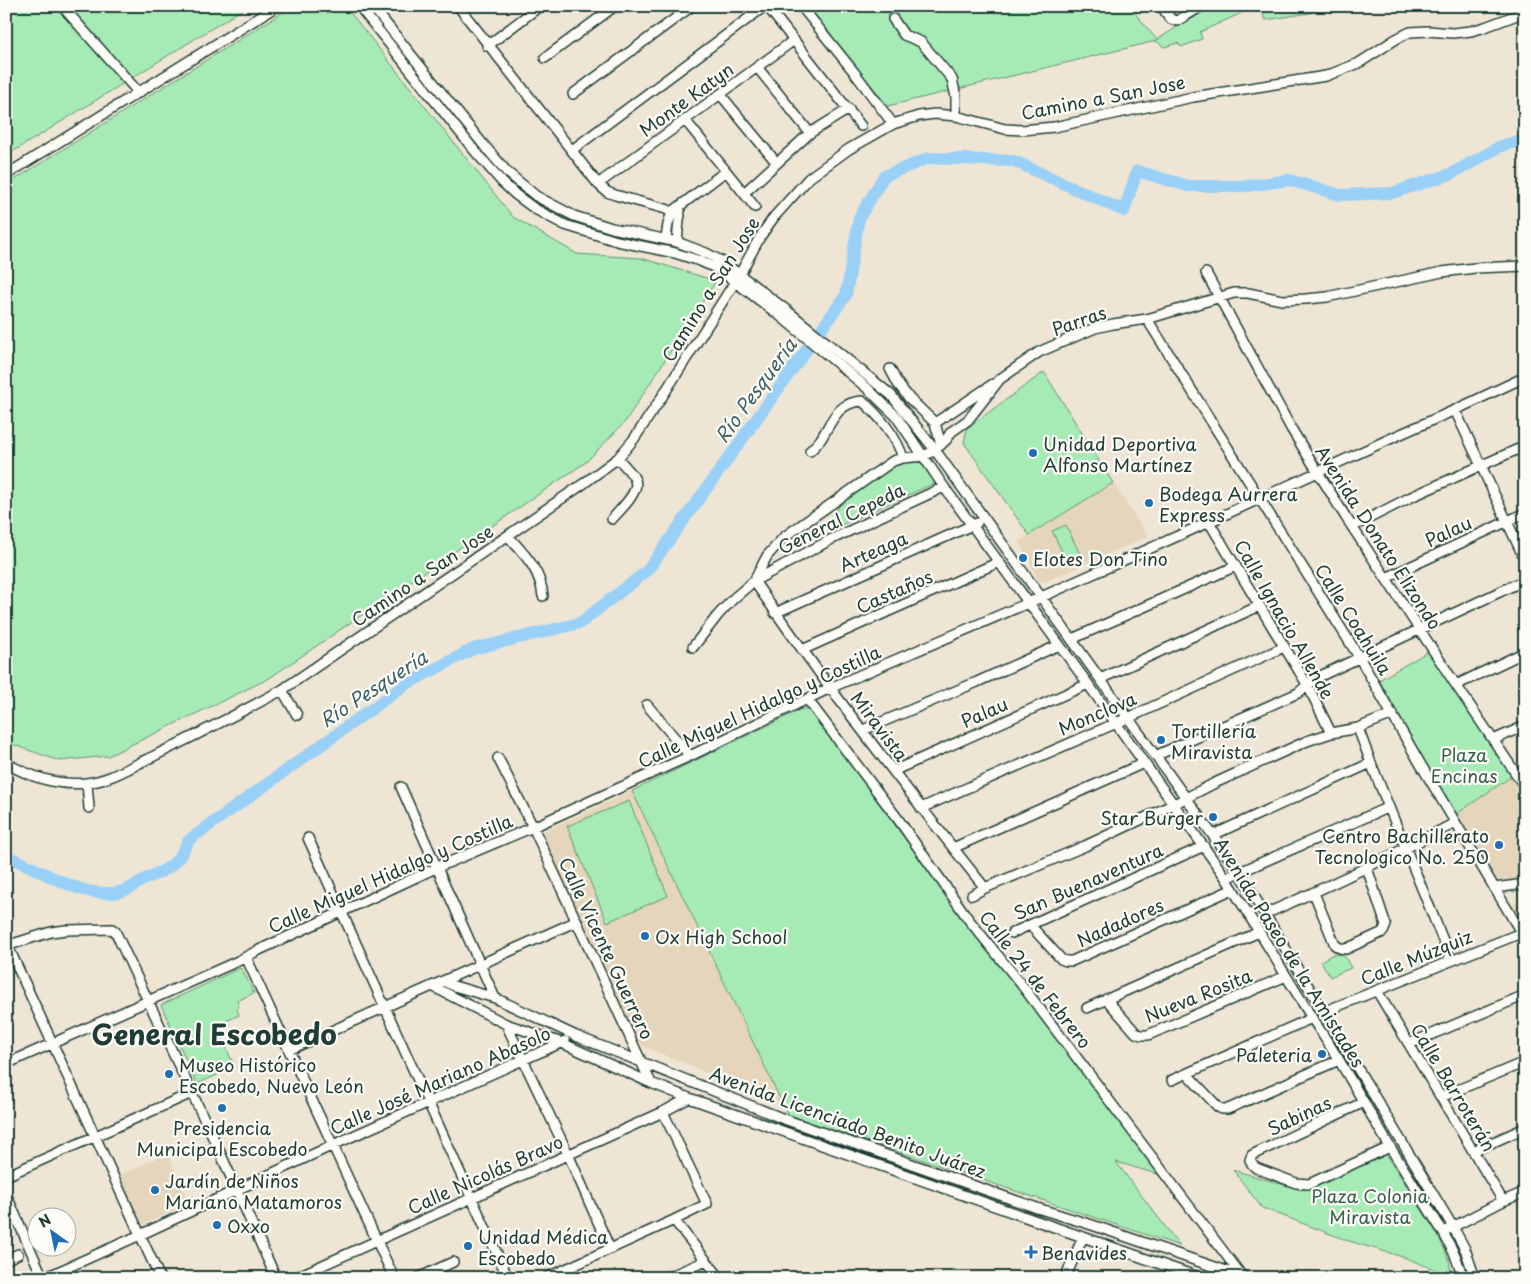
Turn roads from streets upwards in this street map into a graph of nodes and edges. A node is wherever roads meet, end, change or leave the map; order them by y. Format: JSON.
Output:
{"nodes":[{"id":1,"x":62,"y":6,"type":"edge"},
{"id":2,"x":277,"y":6,"type":"edge"},
{"id":3,"x":359,"y":6,"type":"edge"},
{"id":4,"x":372,"y":6,"type":"edge"},
{"id":5,"x":540,"y":6,"type":"edge"},
{"id":6,"x":615,"y":6,"type":"edge"},
{"id":7,"x":692,"y":6,"type":"edge"},
{"id":8,"x":766,"y":6,"type":"edge"},
{"id":9,"x":801,"y":6,"type":"edge"},
{"id":10,"x":1161,"y":6,"type":"edge"},
{"id":11,"x":1202,"y":6,"type":"edge"},
{"id":12,"x":462,"y":8,"type":"edge"},
{"id":13,"x":1525,"y":12,"type":"edge"},
{"id":14,"x":893,"y":19,"type":"dead end"},
{"id":15,"x":794,"y":40,"type":"junction"},
{"id":16,"x":487,"y":46,"type":"junction"},
{"id":17,"x":545,"y":58,"type":"dead end"},
{"id":18,"x":757,"y":67,"type":"junction"},
{"id":19,"x":139,"y":93,"type":"junction"},
{"id":20,"x":573,"y":94,"type":"dead end"},
{"id":21,"x":720,"y":94,"type":"junction"},
{"id":22,"x":848,"y":110,"type":"junction"},
{"id":23,"x":956,"y":116,"type":"junction"},
{"id":24,"x":685,"y":120,"type":"junction"},
{"id":25,"x":893,"y":124,"type":"junction"},
{"id":26,"x":862,"y":126,"type":"dead end"},
{"id":27,"x":810,"y":133,"type":"junction"},
{"id":28,"x":572,"y":150,"type":"junction"},
{"id":29,"x":776,"y":162,"type":"junction"},
{"id":30,"x":726,"y":171,"type":"junction"},
{"id":31,"x":6,"y":175,"type":"edge"},
{"id":32,"x":598,"y":184,"type":"junction"},
{"id":33,"x":744,"y":193,"type":"junction"},
{"id":34,"x":755,"y":207,"type":"dead end"},
{"id":35,"x":676,"y":214,"type":"junction"},
{"id":36,"x":666,"y":239,"type":"junction"},
{"id":37,"x":677,"y":242,"type":"junction"},
{"id":38,"x":1525,"y":266,"type":"edge"},
{"id":39,"x":1206,"y":273,"type":"dead end"},
{"id":40,"x":737,"y":278,"type":"junction"},
{"id":41,"x":1219,"y":297,"type":"junction"},
{"id":42,"x":782,"y":312,"type":"junction"},
{"id":43,"x":1147,"y":319,"type":"junction"},
{"id":44,"x":890,"y":369,"type":"dead end"},
{"id":45,"x":1525,"y":377,"type":"edge"},
{"id":46,"x":1000,"y":379,"type":"junction"},
{"id":47,"x":1455,"y":410,"type":"junction"},
{"id":48,"x":935,"y":423,"type":"junction"},
{"id":49,"x":1525,"y":446,"type":"edge"},
{"id":50,"x":938,"y":448,"type":"junction"},
{"id":51,"x":810,"y":451,"type":"dead end"},
{"id":52,"x":924,"y":456,"type":"junction"},
{"id":53,"x":618,"y":458,"type":"junction"},
{"id":54,"x":903,"y":458,"type":"junction"},
{"id":55,"x":1481,"y":466,"type":"junction"},
{"id":56,"x":1318,"y":472,"type":"junction"},
{"id":57,"x":944,"y":487,"type":"junction"},
{"id":58,"x":1260,"y":499,"type":"junction"},
{"id":59,"x":1525,"y":513,"type":"edge"},
{"id":60,"x":983,"y":519,"type":"junction"},
{"id":61,"x":612,"y":520,"type":"dead end"},
{"id":62,"x":1209,"y":522,"type":"junction"},
{"id":63,"x":1506,"y":522,"type":"junction"},
{"id":64,"x":973,"y":526,"type":"junction"},
{"id":65,"x":1352,"y":526,"type":"junction"},
{"id":66,"x":508,"y":536,"type":"junction"},
{"id":67,"x":1525,"y":560,"type":"edge"},
{"id":68,"x":1000,"y":562,"type":"junction"},
{"id":69,"x":1236,"y":566,"type":"junction"},
{"id":70,"x":1386,"y":578,"type":"junction"},
{"id":71,"x":1525,"y":580,"type":"edge"},
{"id":72,"x":754,"y":581,"type":"junction"},
{"id":73,"x":544,"y":596,"type":"dead end"},
{"id":74,"x":1041,"y":597,"type":"junction"},
{"id":75,"x":1028,"y":603,"type":"junction"},
{"id":76,"x":1259,"y":606,"type":"junction"},
{"id":77,"x":775,"y":612,"type":"junction"},
{"id":78,"x":1419,"y":629,"type":"junction"},
{"id":79,"x":1072,"y":639,"type":"junction"},
{"id":80,"x":1059,"y":645,"type":"junction"},
{"id":81,"x":694,"y":647,"type":"dead end"},
{"id":82,"x":1284,"y":647,"type":"junction"},
{"id":83,"x":802,"y":650,"type":"junction"},
{"id":84,"x":1525,"y":652,"type":"edge"},
{"id":85,"x":1359,"y":657,"type":"junction"},
{"id":86,"x":1100,"y":679,"type":"junction"},
{"id":87,"x":1088,"y":684,"type":"junction"},
{"id":88,"x":1456,"y":685,"type":"junction"},
{"id":89,"x":1308,"y":686,"type":"junction"},
{"id":90,"x":830,"y":688,"type":"junction"},
{"id":91,"x":282,"y":690,"type":"junction"},
{"id":92,"x":807,"y":699,"type":"junction"},
{"id":93,"x":647,"y":705,"type":"dead end"},
{"id":94,"x":1392,"y":714,"type":"junction"},
{"id":95,"x":297,"y":715,"type":"dead end"},
{"id":96,"x":1128,"y":718,"type":"junction"},
{"id":97,"x":1116,"y":723,"type":"junction"},
{"id":98,"x":1525,"y":726,"type":"edge"},
{"id":99,"x":1358,"y":728,"type":"junction"},
{"id":100,"x":863,"y":730,"type":"junction"},
{"id":101,"x":1331,"y":733,"type":"junction"},
{"id":102,"x":1493,"y":740,"type":"junction"},
{"id":103,"x":690,"y":756,"type":"junction"},
{"id":104,"x":1155,"y":756,"type":"junction"},
{"id":105,"x":498,"y":758,"type":"dead end"},
{"id":106,"x":1144,"y":763,"type":"junction"},
{"id":107,"x":1371,"y":763,"type":"junction"},
{"id":108,"x":6,"y":764,"type":"edge"},
{"id":109,"x":893,"y":770,"type":"junction"},
{"id":110,"x":87,"y":784,"type":"junction"},
{"id":111,"x":1524,"y":786,"type":"edge"},
{"id":112,"x":401,"y":787,"type":"dead end"},
{"id":113,"x":1186,"y":798,"type":"junction"},
{"id":114,"x":1174,"y":804,"type":"junction"},
{"id":115,"x":1389,"y":807,"type":"junction"},
{"id":116,"x":89,"y":808,"type":"dead end"},
{"id":117,"x":921,"y":808,"type":"junction"},
{"id":118,"x":1455,"y":823,"type":"junction"},
{"id":119,"x":533,"y":827,"type":"junction"},
{"id":120,"x":1214,"y":835,"type":"junction"},
{"id":121,"x":308,"y":838,"type":"dead end"},
{"id":122,"x":1204,"y":846,"type":"junction"},
{"id":123,"x":953,"y":848,"type":"junction"},
{"id":124,"x":1405,"y":848,"type":"junction"},
{"id":125,"x":438,"y":867,"type":"junction"},
{"id":126,"x":1367,"y":868,"type":"junction"},
{"id":127,"x":1240,"y":873,"type":"junction"},
{"id":128,"x":1226,"y":878,"type":"junction"},
{"id":129,"x":1525,"y":884,"type":"edge"},
{"id":130,"x":985,"y":888,"type":"junction"},
{"id":131,"x":1494,"y":888,"type":"junction"},
{"id":132,"x":1233,"y":889,"type":"junction"},
{"id":133,"x":1314,"y":893,"type":"junction"},
{"id":134,"x":972,"y":895,"type":"dead end"},
{"id":135,"x":342,"y":911,"type":"junction"},
{"id":136,"x":1265,"y":914,"type":"junction"},
{"id":137,"x":577,"y":921,"type":"junction"},
{"id":138,"x":1030,"y":924,"type":"junction"},
{"id":139,"x":1260,"y":932,"type":"junction"},
{"id":140,"x":1012,"y":933,"type":"dead end"},
{"id":141,"x":1523,"y":936,"type":"edge"},
{"id":142,"x":7,"y":944,"type":"edge"},
{"id":143,"x":1287,"y":951,"type":"junction"},
{"id":144,"x":1275,"y":956,"type":"junction"},
{"id":145,"x":246,"y":957,"type":"junction"},
{"id":146,"x":1451,"y":960,"type":"junction"},
{"id":147,"x":481,"y":964,"type":"junction"},
{"id":148,"x":1286,"y":976,"type":"junction"},
{"id":149,"x":443,"y":981,"type":"junction"},
{"id":150,"x":432,"y":986,"type":"junction"},
{"id":151,"x":1377,"y":991,"type":"junction"},
{"id":152,"x":1525,"y":995,"type":"edge"},
{"id":153,"x":496,"y":998,"type":"junction"},
{"id":154,"x":1106,"y":999,"type":"junction"},
{"id":155,"x":149,"y":1001,"type":"junction"},
{"id":156,"x":385,"y":1006,"type":"junction"},
{"id":157,"x":1087,"y":1008,"type":"dead end"},
{"id":158,"x":1323,"y":1012,"type":"junction"},
{"id":159,"x":1312,"y":1018,"type":"junction"},
{"id":160,"x":506,"y":1024,"type":"junction"},
{"id":161,"x":1333,"y":1030,"type":"junction"},
{"id":162,"x":576,"y":1036,"type":"junction"},
{"id":163,"x":1324,"y":1036,"type":"junction"},
{"id":164,"x":562,"y":1043,"type":"junction"},
{"id":165,"x":52,"y":1044,"type":"junction"},
{"id":166,"x":1409,"y":1044,"type":"junction"},
{"id":167,"x":289,"y":1050,"type":"junction"},
{"id":168,"x":523,"y":1060,"type":"junction"},
{"id":169,"x":1339,"y":1060,"type":"junction"},
{"id":170,"x":642,"y":1062,"type":"junction"},
{"id":171,"x":1525,"y":1062,"type":"edge"},
{"id":172,"x":6,"y":1064,"type":"edge"},
{"id":173,"x":1187,"y":1074,"type":"junction"},
{"id":174,"x":1172,"y":1080,"type":"dead end"},
{"id":175,"x":651,"y":1083,"type":"junction"},
{"id":176,"x":192,"y":1093,"type":"junction"},
{"id":177,"x":1442,"y":1097,"type":"junction"},
{"id":178,"x":689,"y":1098,"type":"junction"},
{"id":179,"x":1364,"y":1102,"type":"junction"},
{"id":180,"x":429,"y":1103,"type":"junction"},
{"id":181,"x":1382,"y":1109,"type":"junction"},
{"id":182,"x":663,"y":1112,"type":"junction"},
{"id":183,"x":1372,"y":1116,"type":"junction"},
{"id":184,"x":1525,"y":1128,"type":"edge"},
{"id":185,"x":95,"y":1137,"type":"junction"},
{"id":186,"x":333,"y":1145,"type":"junction"},
{"id":187,"x":1390,"y":1147,"type":"junction"},
{"id":188,"x":1474,"y":1151,"type":"junction"},
{"id":189,"x":568,"y":1154,"type":"junction"},
{"id":190,"x":6,"y":1176,"type":"edge"},
{"id":191,"x":237,"y":1190,"type":"junction"},
{"id":192,"x":1525,"y":1192,"type":"edge"},
{"id":193,"x":6,"y":1194,"type":"edge"},
{"id":194,"x":471,"y":1197,"type":"junction"},
{"id":195,"x":1503,"y":1201,"type":"junction"},
{"id":196,"x":1037,"y":1208,"type":"junction"},
{"id":197,"x":674,"y":1220,"type":"junction"},
{"id":198,"x":1034,"y":1220,"type":"junction"},
{"id":199,"x":1452,"y":1227,"type":"junction"},
{"id":200,"x":1443,"y":1232,"type":"junction"},
{"id":201,"x":140,"y":1235,"type":"junction"},
{"id":202,"x":1083,"y":1237,"type":"junction"},
{"id":203,"x":377,"y":1241,"type":"junction"},
{"id":204,"x":610,"y":1249,"type":"junction"},
{"id":205,"x":18,"y":1254,"type":"dead end"},
{"id":206,"x":6,"y":1260,"type":"edge"},
{"id":207,"x":706,"y":1261,"type":"junction"},
{"id":208,"x":453,"y":1262,"type":"dead end"},
{"id":209,"x":275,"y":1275,"type":"edge"},
{"id":210,"x":1245,"y":1277,"type":"edge"},
{"id":211,"x":43,"y":1278,"type":"edge"},
{"id":212,"x":160,"y":1278,"type":"edge"},
{"id":213,"x":282,"y":1278,"type":"edge"},
{"id":214,"x":294,"y":1278,"type":"edge"},
{"id":215,"x":394,"y":1278,"type":"edge"},
{"id":216,"x":418,"y":1278,"type":"edge"},
{"id":217,"x":508,"y":1278,"type":"edge"},
{"id":218,"x":546,"y":1278,"type":"edge"},
{"id":219,"x":666,"y":1278,"type":"edge"},
{"id":220,"x":720,"y":1278,"type":"edge"},
{"id":221,"x":1065,"y":1278,"type":"edge"},
{"id":222,"x":1201,"y":1278,"type":"edge"},
{"id":223,"x":1463,"y":1278,"type":"edge"},
{"id":224,"x":1475,"y":1278,"type":"edge"}],
"edges":[{"from":1,"to":19,"type":"street"},
{"from":2,"to":19,"type":"street"},
{"from":3,"to":40,"type":"street","name":"Avenida Paseo de la Amistades"},
{"from":4,"to":36,"type":"street","name":"Avenida Paseo de la Amistades"},
{"from":5,"to":16,"type":"street"},
{"from":6,"to":17,"type":"street"},
{"from":7,"to":20,"type":"street"},
{"from":8,"to":15,"type":"street"},
{"from":8,"to":28,"type":"street"},
{"from":9,"to":25,"type":"street"},
{"from":10,"to":11,"type":"street"},
{"from":12,"to":16,"type":"street"},
{"from":13,"to":23,"type":"street","name":"Camino a San Jose"},
{"from":14,"to":23,"type":"street"},
{"from":15,"to":18,"type":"street","name":"Monte Katyn"},
{"from":15,"to":22,"type":"street"},
{"from":16,"to":28,"type":"street"},
{"from":18,"to":21,"type":"street","name":"Monte Katyn"},
{"from":18,"to":27,"type":"street"},
{"from":19,"to":31,"type":"street"},
{"from":21,"to":24,"type":"street","name":"Monte Katyn"},
{"from":21,"to":29,"type":"street"},
{"from":22,"to":26,"type":"street"},
{"from":22,"to":27,"type":"street"},
{"from":23,"to":25,"type":"street","name":"Camino a San Jose"},
{"from":24,"to":30,"type":"street"},
{"from":24,"to":32,"type":"street","name":"Monte Katyn"},
{"from":25,"to":40,"type":"street","name":"Camino a San Jose"},
{"from":27,"to":29,"type":"street"},
{"from":28,"to":32,"type":"street"},
{"from":29,"to":33,"type":"street"},
{"from":30,"to":33,"type":"street"},
{"from":30,"to":35,"type":"street"},
{"from":32,"to":35,"type":"street"},
{"from":33,"to":34,"type":"street"},
{"from":35,"to":36,"type":"street"},
{"from":35,"to":37,"type":"street"},
{"from":36,"to":37,"type":"street","name":"Avenida Paseo de la Amistades"},
{"from":37,"to":40,"type":"street","name":"Avenida Paseo de la Amistades"},
{"from":38,"to":41,"type":"street","name":"Parras"},
{"from":39,"to":41,"type":"street","name":"Avenida Donato Elizondo"},
{"from":40,"to":42,"type":"street","name":"Avenida Paseo de la Amistades"},
{"from":40,"to":53,"type":"street","name":"Camino a San Jose"},
{"from":41,"to":43,"type":"street","name":"Parras"},
{"from":41,"to":56,"type":"street","name":"Avenida Donato Elizondo"},
{"from":42,"to":50,"type":"street","name":"Avenida Paseo de la Amistades"},
{"from":42,"to":52,"type":"street","name":"Avenida Paseo de la Amistades"},
{"from":43,"to":46,"type":"street","name":"Parras"},
{"from":43,"to":58,"type":"street","name":"Calle Coahuila"},
{"from":44,"to":48,"type":"street"},
{"from":45,"to":47,"type":"street","name":"Calle Miguel Hidalgo y Costilla"},
{"from":46,"to":48,"type":"street"},
{"from":46,"to":50,"type":"street","name":"Parras"},
{"from":47,"to":55,"type":"street"},
{"from":47,"to":56,"type":"street","name":"Calle Miguel Hidalgo y Costilla"},
{"from":48,"to":50,"type":"street"},
{"from":49,"to":55,"type":"street"},
{"from":50,"to":52,"type":"street","name":"Parras"},
{"from":50,"to":60,"type":"street","name":"Avenida Paseo de la Amistades"},
{"from":51,"to":54,"type":"street"},
{"from":52,"to":54,"type":"street","name":"Parras"},
{"from":52,"to":57,"type":"street","name":"Avenida Paseo de la Amistades"},
{"from":53,"to":61,"type":"street"},
{"from":53,"to":66,"type":"street","name":"Camino a San Jose"},
{"from":54,"to":72,"type":"street","name":"Parras"},
{"from":55,"to":63,"type":"street"},
{"from":55,"to":65,"type":"street"},
{"from":56,"to":58,"type":"street","name":"Calle Miguel Hidalgo y Costilla"},
{"from":56,"to":65,"type":"street","name":"Avenida Donato Elizondo"},
{"from":57,"to":64,"type":"street","name":"Avenida Paseo de la Amistades"},
{"from":57,"to":72,"type":"street","name":"General Cepeda"},
{"from":58,"to":62,"type":"street","name":"Calle Miguel Hidalgo y Costilla"},
{"from":58,"to":85,"type":"street","name":"Calle Coahuila"},
{"from":59,"to":63,"type":"street","name":"Palau"},
{"from":60,"to":64,"type":"street","name":"Arteaga"},
{"from":60,"to":74,"type":"street","name":"Avenida Paseo de la Amistades"},
{"from":62,"to":69,"type":"street","name":"Calle Ignacio Allende"},
{"from":62,"to":74,"type":"street","name":"Calle Miguel Hidalgo y Costilla"},
{"from":63,"to":67,"type":"street"},
{"from":63,"to":70,"type":"street","name":"Palau"},
{"from":64,"to":68,"type":"street","name":"Avenida Paseo de la Amistades"},
{"from":64,"to":77,"type":"street","name":"Arteaga"},
{"from":65,"to":70,"type":"street","name":"Avenida Donato Elizondo"},
{"from":66,"to":73,"type":"street"},
{"from":66,"to":91,"type":"street","name":"Camino a San Jose"},
{"from":68,"to":75,"type":"street","name":"Avenida Paseo de la Amistades"},
{"from":68,"to":83,"type":"street","name":"Castaños"},
{"from":69,"to":76,"type":"street","name":"Calle Ignacio Allende"},
{"from":69,"to":79,"type":"street"},
{"from":70,"to":78,"type":"street","name":"Avenida Donato Elizondo"},
{"from":71,"to":78,"type":"street"},
{"from":72,"to":77,"type":"street","name":"Miravista"},
{"from":72,"to":81,"type":"street","name":"Parras"},
{"from":74,"to":75,"type":"street","name":"Calle Miguel Hidalgo y Costilla"},
{"from":74,"to":79,"type":"street","name":"Avenida Paseo de la Amistades"},
{"from":75,"to":80,"type":"street","name":"Avenida Paseo de la Amistades"},
{"from":75,"to":90,"type":"street","name":"Calle Miguel Hidalgo y Costilla"},
{"from":76,"to":82,"type":"street","name":"Calle Ignacio Allende"},
{"from":76,"to":86,"type":"street"},
{"from":77,"to":83,"type":"street","name":"Miravista"},
{"from":78,"to":85,"type":"street"},
{"from":78,"to":88,"type":"street","name":"Avenida Donato Elizondo"},
{"from":79,"to":86,"type":"street","name":"Avenida Paseo de la Amistades"},
{"from":80,"to":87,"type":"street","name":"Avenida Paseo de la Amistades"},
{"from":80,"to":100,"type":"street"},
{"from":82,"to":89,"type":"street","name":"Calle Ignacio Allende"},
{"from":82,"to":96,"type":"street","name":"Monclova"},
{"from":83,"to":90,"type":"street","name":"Miravista"},
{"from":84,"to":88,"type":"street"},
{"from":85,"to":89,"type":"street"},
{"from":85,"to":94,"type":"street","name":"Calle Coahuila"},
{"from":86,"to":96,"type":"street","name":"Avenida Paseo de la Amistades"},
{"from":87,"to":97,"type":"street","name":"Avenida Paseo de la Amistades"},
{"from":87,"to":109,"type":"street","name":"Palau"},
{"from":88,"to":102,"type":"street","name":"Avenida Donato Elizondo"},
{"from":89,"to":101,"type":"street","name":"Calle Ignacio Allende"},
{"from":89,"to":104,"type":"street"},
{"from":90,"to":92,"type":"street","name":"Calle Miguel Hidalgo y Costilla"},
{"from":90,"to":100,"type":"street","name":"Miravista"},
{"from":91,"to":95,"type":"street"},
{"from":91,"to":110,"type":"street","name":"Camino a San Jose"},
{"from":92,"to":103,"type":"street","name":"Calle Miguel Hidalgo y Costilla"},
{"from":92,"to":210,"type":"street","name":"Calle 24 de Febrero"},
{"from":93,"to":103,"type":"street"},
{"from":94,"to":99,"type":"street"},
{"from":94,"to":118,"type":"street","name":"Calle Coahuila"},
{"from":96,"to":97,"type":"street","name":"Monclova"},
{"from":96,"to":104,"type":"street","name":"Avenida Paseo de la Amistades"},
{"from":97,"to":106,"type":"street","name":"Avenida Paseo de la Amistades"},
{"from":97,"to":117,"type":"street","name":"Monclova"},
{"from":98,"to":102,"type":"street"},
{"from":99,"to":101,"type":"street"},
{"from":99,"to":107,"type":"street"},
{"from":100,"to":109,"type":"street","name":"Miravista"},
{"from":101,"to":113,"type":"street"},
{"from":102,"to":111,"type":"street","name":"Avenida Donato Elizondo"},
{"from":103,"to":119,"type":"street","name":"Calle Miguel Hidalgo y Costilla"},
{"from":104,"to":113,"type":"street","name":"Avenida Paseo de la Amistades"},
{"from":105,"to":119,"type":"street","name":"Calle Vicente Guerrero"},
{"from":106,"to":114,"type":"street","name":"Avenida Paseo de la Amistades"},
{"from":106,"to":123,"type":"street"},
{"from":107,"to":115,"type":"street"},
{"from":107,"to":120,"type":"street"},
{"from":108,"to":110,"type":"street","name":"Camino a San Jose"},
{"from":109,"to":117,"type":"street","name":"Miravista"},
{"from":110,"to":116,"type":"street"},
{"from":112,"to":125,"type":"street"},
{"from":113,"to":114,"type":"street"},
{"from":113,"to":120,"type":"street","name":"Avenida Paseo de la Amistades"},
{"from":114,"to":122,"type":"street","name":"Avenida Paseo de la Amistades"},
{"from":114,"to":130,"type":"street"},
{"from":115,"to":124,"type":"street"},
{"from":115,"to":127,"type":"street"},
{"from":117,"to":123,"type":"street","name":"Miravista"},
{"from":118,"to":124,"type":"street"},
{"from":118,"to":131,"type":"street","name":"Calle Coahuila"},
{"from":119,"to":125,"type":"street","name":"Calle Miguel Hidalgo y Costilla"},
{"from":119,"to":137,"type":"street","name":"Calle Vicente Guerrero"},
{"from":120,"to":127,"type":"street","name":"Avenida Paseo de la Amistades"},
{"from":121,"to":135,"type":"street"},
{"from":122,"to":128,"type":"street","name":"Avenida Paseo de la Amistades"},
{"from":122,"to":138,"type":"street","name":"San Buenaventura"},
{"from":123,"to":130,"type":"street","name":"Miravista"},
{"from":124,"to":126,"type":"street"},
{"from":124,"to":146,"type":"street"},
{"from":125,"to":135,"type":"street","name":"Calle Miguel Hidalgo y Costilla"},
{"from":125,"to":147,"type":"street"},
{"from":126,"to":133,"type":"street"},
{"from":126,"to":133,"type":"street"},
{"from":127,"to":128,"type":"street"},
{"from":127,"to":136,"type":"street","name":"Avenida Paseo de la Amistades"},
{"from":128,"to":132,"type":"street","name":"Avenida Paseo de la Amistades"},
{"from":129,"to":131,"type":"street"},
{"from":130,"to":134,"type":"street"},
{"from":131,"to":141,"type":"street","name":"Calle Coahuila"},
{"from":132,"to":138,"type":"street","name":"Nadadores"},
{"from":132,"to":139,"type":"street","name":"Avenida Paseo de la Amistades"},
{"from":133,"to":136,"type":"street"},
{"from":135,"to":145,"type":"street","name":"Calle Miguel Hidalgo y Costilla"},
{"from":135,"to":156,"type":"street"},
{"from":136,"to":143,"type":"street","name":"Avenida Paseo de la Amistades"},
{"from":137,"to":147,"type":"street"},
{"from":137,"to":170,"type":"street","name":"Calle Vicente Guerrero"},
{"from":138,"to":140,"type":"street","name":"San Buenaventura"},
{"from":139,"to":144,"type":"street","name":"Avenida Paseo de la Amistades"},
{"from":139,"to":154,"type":"street"},
{"from":141,"to":146,"type":"street","name":"Calle Múzquiz"},
{"from":142,"to":155,"type":"street"},
{"from":142,"to":165,"type":"street"},
{"from":143,"to":144,"type":"street"},
{"from":143,"to":158,"type":"street","name":"Avenida Paseo de la Amistades"},
{"from":144,"to":148,"type":"street","name":"Avenida Paseo de la Amistades"},
{"from":145,"to":155,"type":"street","name":"Calle Miguel Hidalgo y Costilla"},
{"from":145,"to":167,"type":"street"},
{"from":146,"to":151,"type":"street","name":"Calle Múzquiz"},
{"from":147,"to":149,"type":"street"},
{"from":147,"to":153,"type":"street"},
{"from":148,"to":154,"type":"street","name":"Nueva Rosita"},
{"from":148,"to":159,"type":"street","name":"Avenida Paseo de la Amistades"},
{"from":149,"to":150,"type":"street"},
{"from":149,"to":153,"type":"street","name":"Avenida Licenciado Benito Juárez"},
{"from":150,"to":156,"type":"street"},
{"from":150,"to":160,"type":"street","name":"Avenida Licenciado Benito Juárez"},
{"from":151,"to":158,"type":"street","name":"Calle Múzquiz"},
{"from":151,"to":166,"type":"street","name":"Calle Barroterán"},
{"from":152,"to":166,"type":"street"},
{"from":153,"to":162,"type":"street","name":"Avenida Licenciado Benito Juárez"},
{"from":154,"to":157,"type":"street"},
{"from":155,"to":165,"type":"street","name":"Calle Miguel Hidalgo y Costilla"},
{"from":155,"to":176,"type":"street"},
{"from":156,"to":167,"type":"street"},
{"from":156,"to":180,"type":"street"},
{"from":158,"to":161,"type":"street","name":"Avenida Paseo de la Amistades"},
{"from":159,"to":163,"type":"street","name":"Avenida Paseo de la Amistades"},
{"from":159,"to":173,"type":"street"},
{"from":160,"to":164,"type":"street","name":"Avenida Licenciado Benito Juárez"},
{"from":160,"to":168,"type":"street"},
{"from":161,"to":163,"type":"street"},
{"from":161,"to":181,"type":"street","name":"Avenida Paseo de la Amistades"},
{"from":162,"to":164,"type":"street","name":"Calle José Mariano Abasolo"},
{"from":162,"to":170,"type":"street","name":"Avenida Licenciado Benito Juárez"},
{"from":163,"to":169,"type":"street","name":"Avenida Paseo de la Amistades"},
{"from":164,"to":168,"type":"street","name":"Calle José Mariano Abasolo"},
{"from":164,"to":175,"type":"street","name":"Avenida Licenciado Benito Juárez"},
{"from":165,"to":172,"type":"street","name":"Calle Miguel Hidalgo y Costilla"},
{"from":165,"to":185,"type":"street"},
{"from":166,"to":177,"type":"street","name":"Calle Barroterán"},
{"from":167,"to":186,"type":"street"},
{"from":168,"to":180,"type":"street","name":"Calle José Mariano Abasolo"},
{"from":168,"to":189,"type":"street"},
{"from":169,"to":173,"type":"street"},
{"from":169,"to":179,"type":"street","name":"Avenida Paseo de la Amistades"},
{"from":170,"to":175,"type":"street","name":"Calle Vicente Guerrero"},
{"from":170,"to":196,"type":"street","name":"Avenida Licenciado Benito Juárez"},
{"from":171,"to":177,"type":"street"},
{"from":173,"to":174,"type":"street"},
{"from":175,"to":178,"type":"street","name":"Avenida Licenciado Benito Juárez"},
{"from":176,"to":185,"type":"street"},
{"from":176,"to":191,"type":"street"},
{"from":177,"to":188,"type":"street","name":"Calle Barroterán"},
{"from":178,"to":182,"type":"street","name":"Calle Nicolás Bravo"},
{"from":178,"to":198,"type":"street","name":"Avenida Licenciado Benito Juárez"},
{"from":179,"to":183,"type":"street","name":"Avenida Paseo de la Amistades"},
{"from":179,"to":187,"type":"street","name":"Sabinas"},
{"from":180,"to":186,"type":"street","name":"Calle José Mariano Abasolo"},
{"from":180,"to":194,"type":"street"},
{"from":181,"to":183,"type":"street"},
{"from":181,"to":199,"type":"street","name":"Avenida Paseo de la Amistades"},
{"from":182,"to":189,"type":"street","name":"Calle Nicolás Bravo"},
{"from":182,"to":197,"type":"street"},
{"from":183,"to":187,"type":"street","name":"Avenida Paseo de la Amistades"},
{"from":184,"to":188,"type":"street"},
{"from":185,"to":190,"type":"street"},
{"from":185,"to":201,"type":"street"},
{"from":186,"to":191,"type":"street","name":"Calle José Mariano Abasolo"},
{"from":186,"to":203,"type":"street"},
{"from":187,"to":200,"type":"street","name":"Avenida Paseo de la Amistades"},
{"from":188,"to":195,"type":"street","name":"Calle Barroterán"},
{"from":189,"to":194,"type":"street","name":"Calle Nicolás Bravo"},
{"from":189,"to":204,"type":"street"},
{"from":191,"to":201,"type":"street","name":"Calle José Mariano Abasolo"},
{"from":191,"to":209,"type":"street"},
{"from":192,"to":195,"type":"street"},
{"from":193,"to":211,"type":"street"},
{"from":194,"to":203,"type":"street","name":"Calle Nicolás Bravo"},
{"from":194,"to":217,"type":"street"},
{"from":195,"to":199,"type":"street"},
{"from":196,"to":198,"type":"street"},
{"from":196,"to":210,"type":"street","name":"Avenida Licenciado Benito Juárez"},
{"from":197,"to":204,"type":"street"},
{"from":197,"to":207,"type":"street"},
{"from":198,"to":202,"type":"street","name":"Avenida Licenciado Benito Juárez"},
{"from":199,"to":200,"type":"street"},
{"from":199,"to":224,"type":"street","name":"Avenida Paseo de la Amistades"},
{"from":200,"to":223,"type":"street","name":"Avenida Paseo de la Amistades"},
{"from":201,"to":211,"type":"street","name":"Calle José Mariano Abasolo"},
{"from":201,"to":212,"type":"street"},
{"from":202,"to":221,"type":"street"},
{"from":202,"to":222,"type":"street","name":"Avenida Licenciado Benito Juárez"},
{"from":203,"to":214,"type":"street","name":"Calle Nicolás Bravo"},
{"from":203,"to":215,"type":"street"},
{"from":204,"to":218,"type":"street"},
{"from":205,"to":206,"type":"street"},
{"from":207,"to":219,"type":"street"},
{"from":207,"to":220,"type":"street"},
{"from":208,"to":216,"type":"street"},
{"from":209,"to":213,"type":"street"}]}
